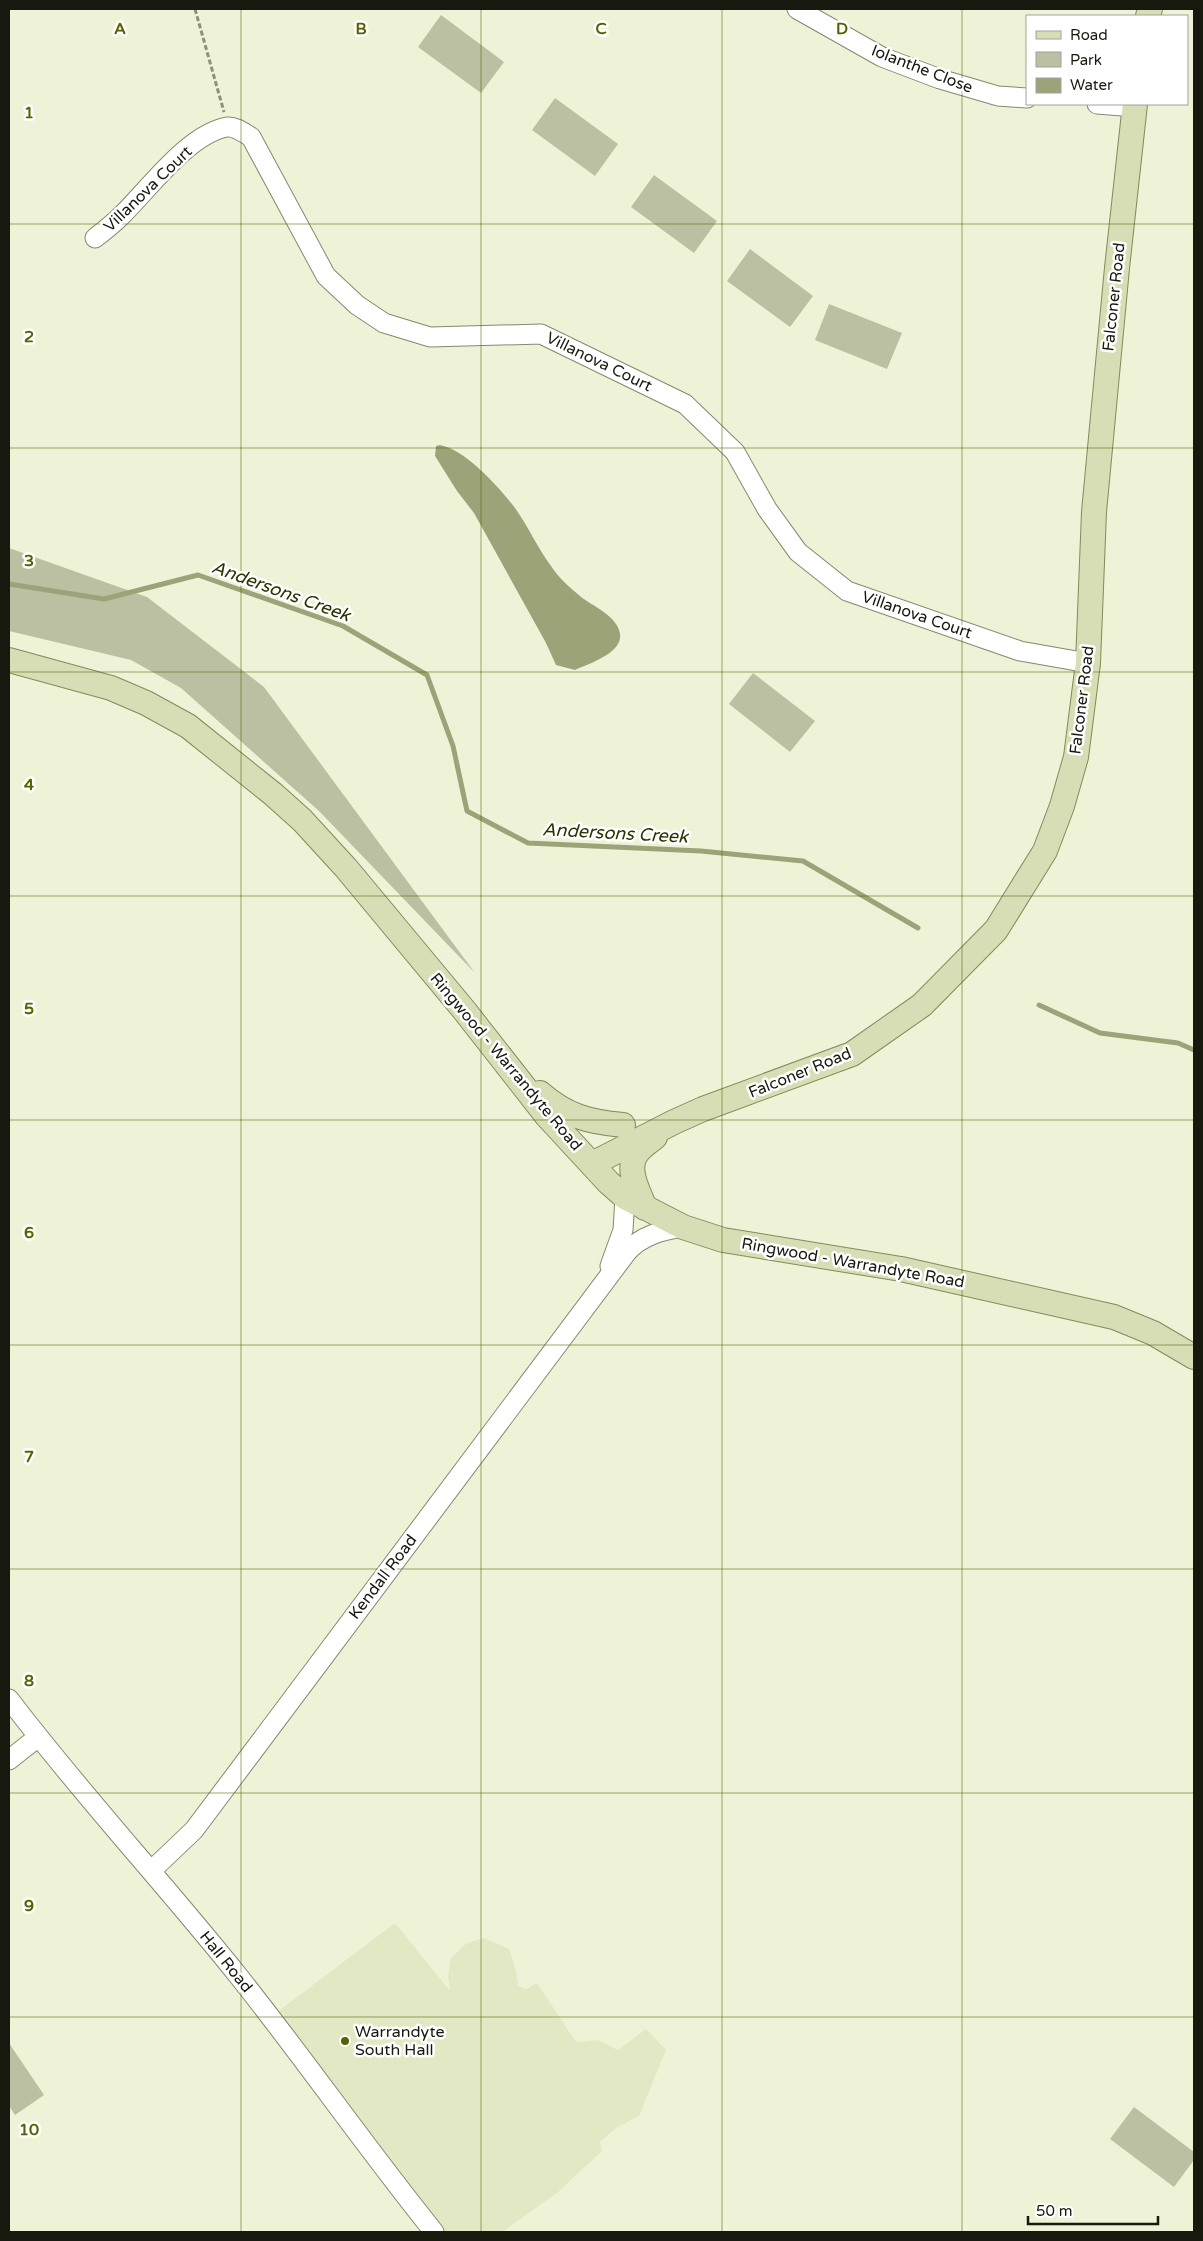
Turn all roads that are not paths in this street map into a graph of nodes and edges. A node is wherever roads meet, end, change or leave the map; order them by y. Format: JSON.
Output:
{"nodes":[{"id":1,"x":797,"y":9,"type":"edge"},
{"id":2,"x":1026,"y":98,"type":"edge"},
{"id":3,"x":1135,"y":105,"type":"edge"},
{"id":4,"x":95,"y":238,"type":"dead end"},
{"id":5,"x":9,"y":660,"type":"edge"},
{"id":6,"x":1088,"y":663,"type":"junction"},
{"id":7,"x":464,"y":1010,"type":"junction"},
{"id":8,"x":703,"y":1110,"type":"junction"},
{"id":9,"x":674,"y":1122,"type":"junction"},
{"id":10,"x":623,"y":1125,"type":"junction"},
{"id":11,"x":586,"y":1157,"type":"junction"},
{"id":12,"x":635,"y":1202,"type":"junction"},
{"id":13,"x":683,"y":1227,"type":"junction"},
{"id":14,"x":607,"y":1277,"type":"junction"},
{"id":15,"x":1194,"y":1357,"type":"edge"},
{"id":16,"x":9,"y":1699,"type":"edge"},
{"id":17,"x":38,"y":1737,"type":"junction"},
{"id":18,"x":9,"y":1760,"type":"edge"},
{"id":19,"x":152,"y":1870,"type":"junction"},
{"id":20,"x":434,"y":2232,"type":"edge"}],
"edges":[{"from":1,"to":2,"type":"street","name":"Iolanthe Close"},
{"from":3,"to":6,"type":"main road","name":"Falconer Road"},
{"from":4,"to":6,"type":"street","name":"Villanova Court"},
{"from":5,"to":7,"type":"main road","name":"Ringwood - Warrandyte Road"},
{"from":6,"to":8,"type":"main road","name":"Falconer Road"},
{"from":7,"to":10,"type":"main road"},
{"from":7,"to":11,"type":"main road","name":"Ringwood - Warrandyte Road"},
{"from":8,"to":9,"type":"main road","name":"Falconer Road"},
{"from":8,"to":10,"type":"main road","name":"Falconer Road"},
{"from":9,"to":11,"type":"main road","name":"Falconer Road"},
{"from":9,"to":12,"type":"main road"},
{"from":10,"to":11,"type":"main road","name":"Falconer Road"},
{"from":11,"to":12,"type":"main road","name":"Ringwood - Warrandyte Road"},
{"from":12,"to":13,"type":"main road","name":"Ringwood - Warrandyte Road"},
{"from":12,"to":14,"type":"street","name":"Kendall Road"},
{"from":13,"to":14,"type":"street","name":"Kendall Road"},
{"from":13,"to":15,"type":"main road","name":"Ringwood - Warrandyte Road"},
{"from":14,"to":19,"type":"street","name":"Kendall Road"},
{"from":16,"to":17,"type":"street","name":"Hall Road"},
{"from":17,"to":18,"type":"street"},
{"from":17,"to":19,"type":"street","name":"Hall Road"},
{"from":19,"to":20,"type":"street","name":"Hall Road"}]}
